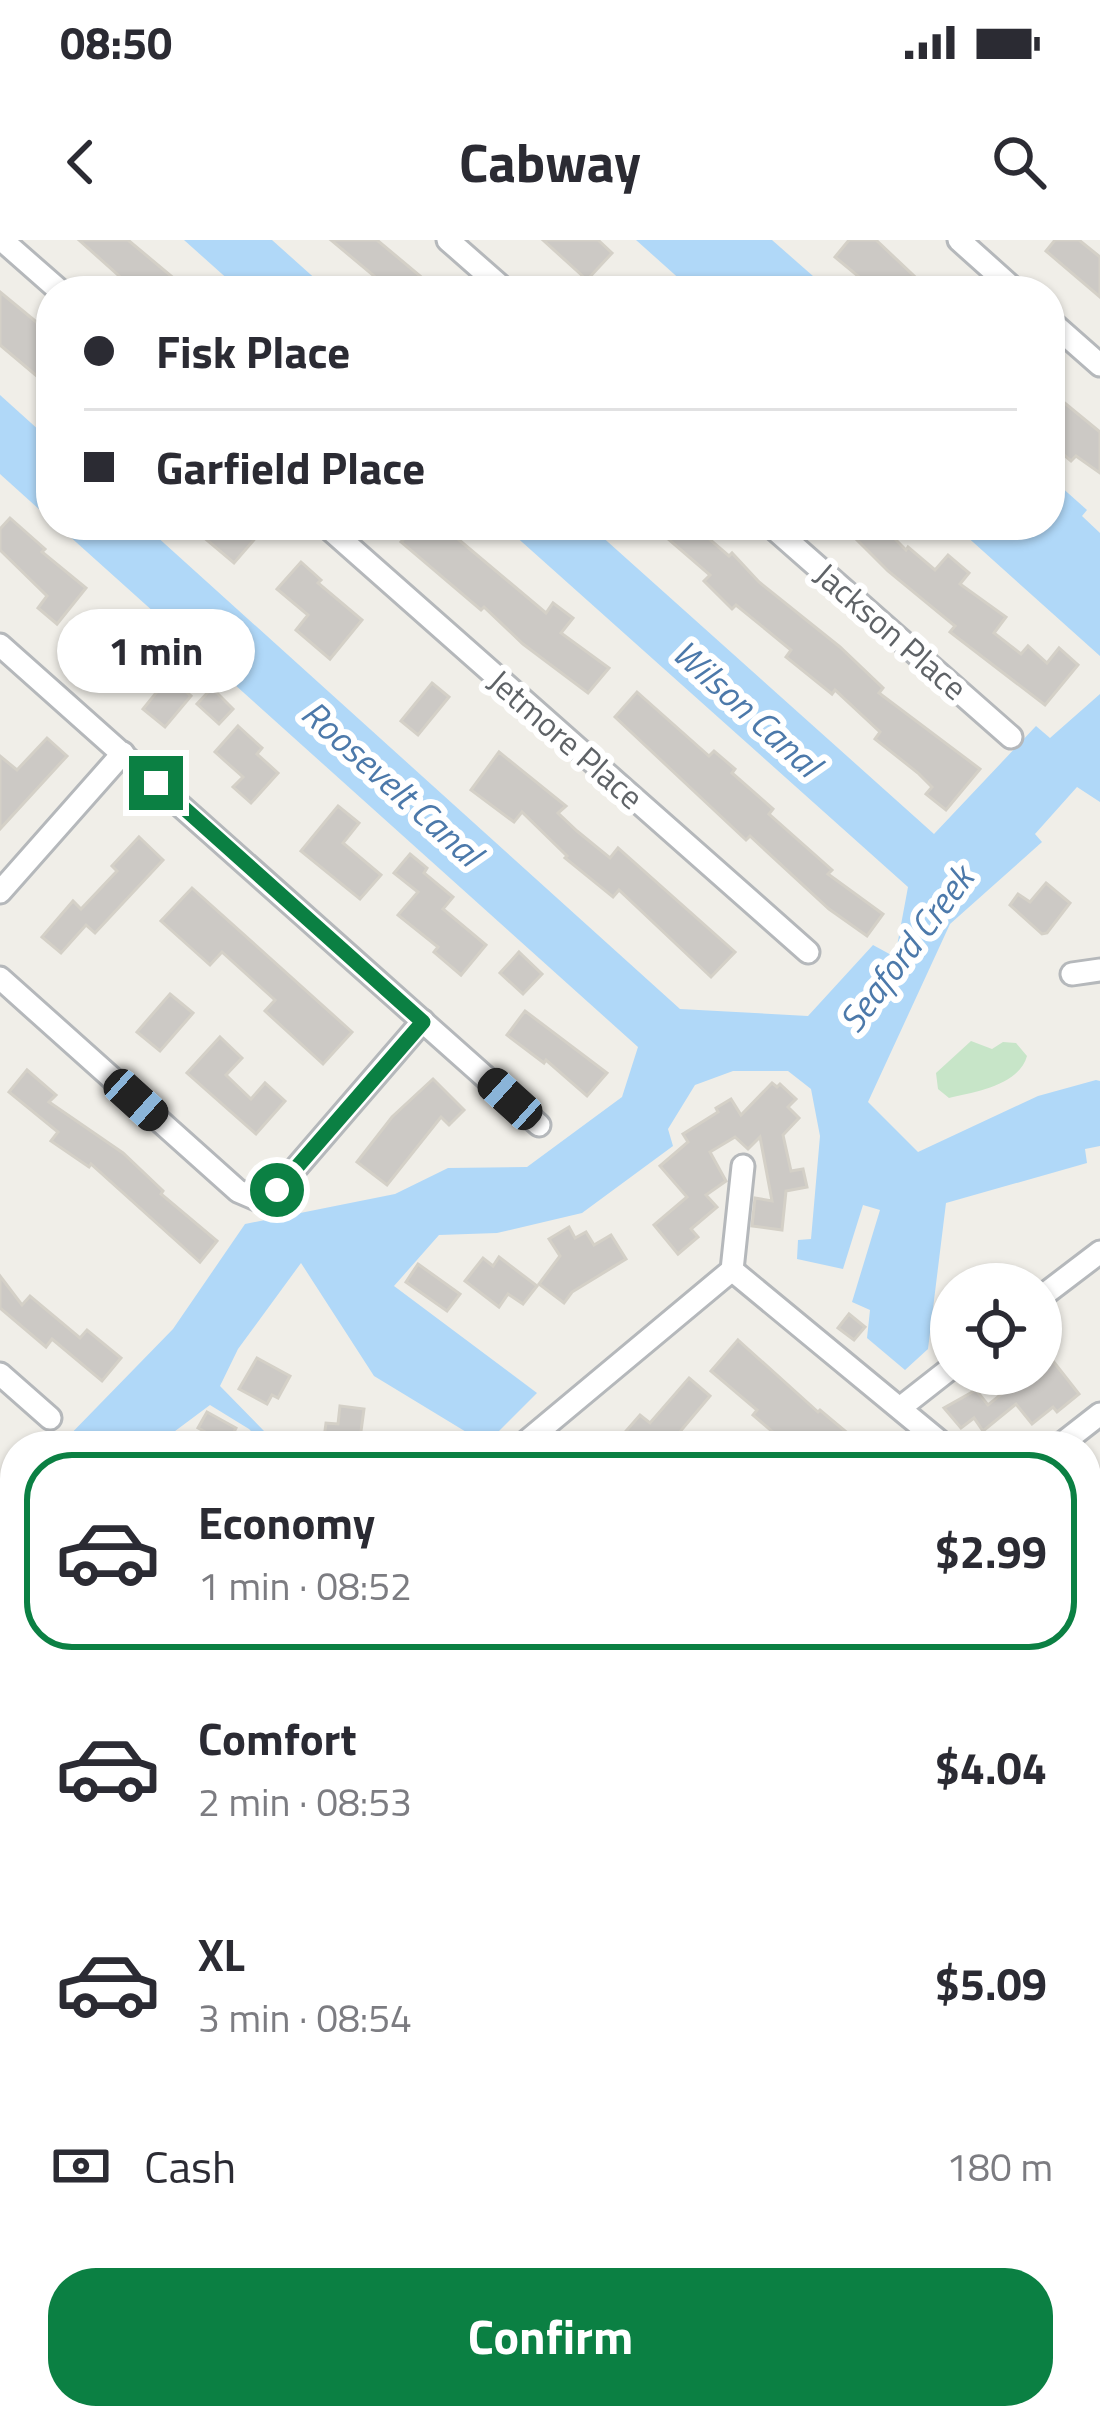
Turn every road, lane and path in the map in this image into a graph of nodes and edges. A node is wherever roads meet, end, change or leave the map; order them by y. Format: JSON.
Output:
{"nodes":[{"id":1,"x":2,"y":240,"type":"edge"},
{"id":2,"x":448,"y":240,"type":"edge"},
{"id":3,"x":959,"y":240,"type":"edge"},
{"id":4,"x":43,"y":276,"type":"edge"},
{"id":5,"x":489,"y":276,"type":"edge"},
{"id":6,"x":999,"y":276,"type":"edge"},
{"id":7,"x":1065,"y":334,"type":"edge"},
{"id":8,"x":1100,"y":365,"type":"edge"},
{"id":9,"x":342,"y":540,"type":"edge"},
{"id":10,"x":787,"y":540,"type":"edge"},
{"id":11,"x":0,"y":645,"type":"edge"},
{"id":12,"x":1011,"y":737,"type":"dead end"},
{"id":13,"x":123,"y":753,"type":"junction"},
{"id":14,"x":0,"y":892,"type":"edge"},
{"id":15,"x":808,"y":952,"type":"dead end"},
{"id":16,"x":1100,"y":970,"type":"edge"},
{"id":17,"x":1072,"y":974,"type":"dead end"},
{"id":18,"x":0,"y":978,"type":"edge"},
{"id":19,"x":423,"y":1022,"type":"junction"},
{"id":20,"x":539,"y":1125,"type":"dead end"},
{"id":21,"x":743,"y":1166,"type":"dead end"},
{"id":22,"x":1100,"y":1252,"type":"edge"},
{"id":23,"x":733,"y":1270,"type":"junction"},
{"id":24,"x":1062,"y":1281,"type":"edge"},
{"id":25,"x":0,"y":1374,"type":"edge"},
{"id":26,"x":930,"y":1384,"type":"edge"},
{"id":27,"x":900,"y":1408,"type":"junction"},
{"id":28,"x":50,"y":1418,"type":"dead end"},
{"id":29,"x":539,"y":1431,"type":"edge"},
{"id":30,"x":927,"y":1431,"type":"edge"}],
"edges":[{"from":1,"to":4,"type":"street"},
{"from":2,"to":5,"type":"street"},
{"from":3,"to":6,"type":"street"},
{"from":7,"to":8,"type":"street"},
{"from":9,"to":15,"type":"street","name":"Jetmore Place"},
{"from":10,"to":12,"type":"street","name":"Jackson Place"},
{"from":11,"to":13,"type":"street"},
{"from":13,"to":14,"type":"street"},
{"from":13,"to":19,"type":"street"},
{"from":16,"to":17,"type":"street"},
{"from":18,"to":19,"type":"street"},
{"from":19,"to":20,"type":"street"},
{"from":21,"to":23,"type":"street"},
{"from":22,"to":24,"type":"street"},
{"from":23,"to":27,"type":"street"},
{"from":23,"to":29,"type":"street"},
{"from":25,"to":28,"type":"street"},
{"from":26,"to":27,"type":"street"},
{"from":27,"to":30,"type":"street"}]}
